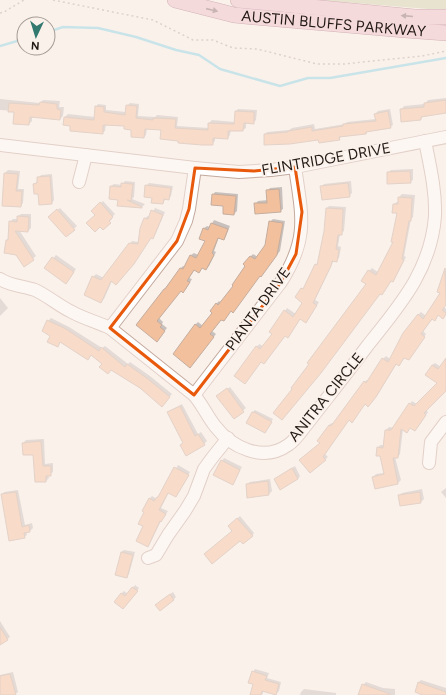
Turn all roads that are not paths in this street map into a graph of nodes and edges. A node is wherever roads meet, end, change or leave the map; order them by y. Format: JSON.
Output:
{"nodes":[{"id":1,"x":175,"y":0,"type":"edge"},
{"id":2,"x":238,"y":0,"type":"edge"},
{"id":3,"x":446,"y":18,"type":"edge"},
{"id":4,"x":446,"y":33,"type":"edge"},
{"id":5,"x":446,"y":137,"type":"edge"},
{"id":6,"x":425,"y":141,"type":"junction"},
{"id":7,"x":0,"y":145,"type":"edge"},
{"id":8,"x":86,"y":155,"type":"junction"},
{"id":9,"x":295,"y":167,"type":"junction"},
{"id":10,"x":194,"y":168,"type":"junction"},
{"id":11,"x":79,"y":182,"type":"dead end"},
{"id":12,"x":0,"y":279,"type":"edge"},
{"id":13,"x":110,"y":328,"type":"junction"},
{"id":14,"x":194,"y":395,"type":"junction"},
{"id":15,"x":446,"y":422,"type":"edge"},
{"id":16,"x":228,"y":438,"type":"junction"},
{"id":17,"x":429,"y":463,"type":"dead end"},
{"id":18,"x":148,"y":558,"type":"dead end"}],
"edges":[{"from":1,"to":4,"type":"main road","name":"AUSTIN BLUFFS PARKWAY","one_way":true},
{"from":3,"to":2,"type":"main road","name":"AUSTIN BLUFFS PARKWAY","one_way":true},
{"from":5,"to":6,"type":"street","name":"FLINTRIDGE DRIVE"},
{"from":6,"to":9,"type":"street","name":"FLINTRIDGE DRIVE"},
{"from":6,"to":16,"type":"street","name":"ANITRA CIRCLE"},
{"from":7,"to":8,"type":"street","name":"FLINTRIDGE DRIVE"},
{"from":8,"to":10,"type":"street","name":"FLINTRIDGE DRIVE"},
{"from":8,"to":11,"type":"street"},
{"from":9,"to":10,"type":"street","name":"FLINTRIDGE DRIVE"},
{"from":9,"to":14,"type":"street","name":"PIANTA DRIVE"},
{"from":10,"to":13,"type":"street"},
{"from":12,"to":13,"type":"street","name":"ANITRA CIRCLE"},
{"from":13,"to":14,"type":"street","name":"ANITRA CIRCLE"},
{"from":14,"to":16,"type":"street","name":"ANITRA CIRCLE"},
{"from":15,"to":17,"type":"street"},
{"from":16,"to":18,"type":"street"}]}
